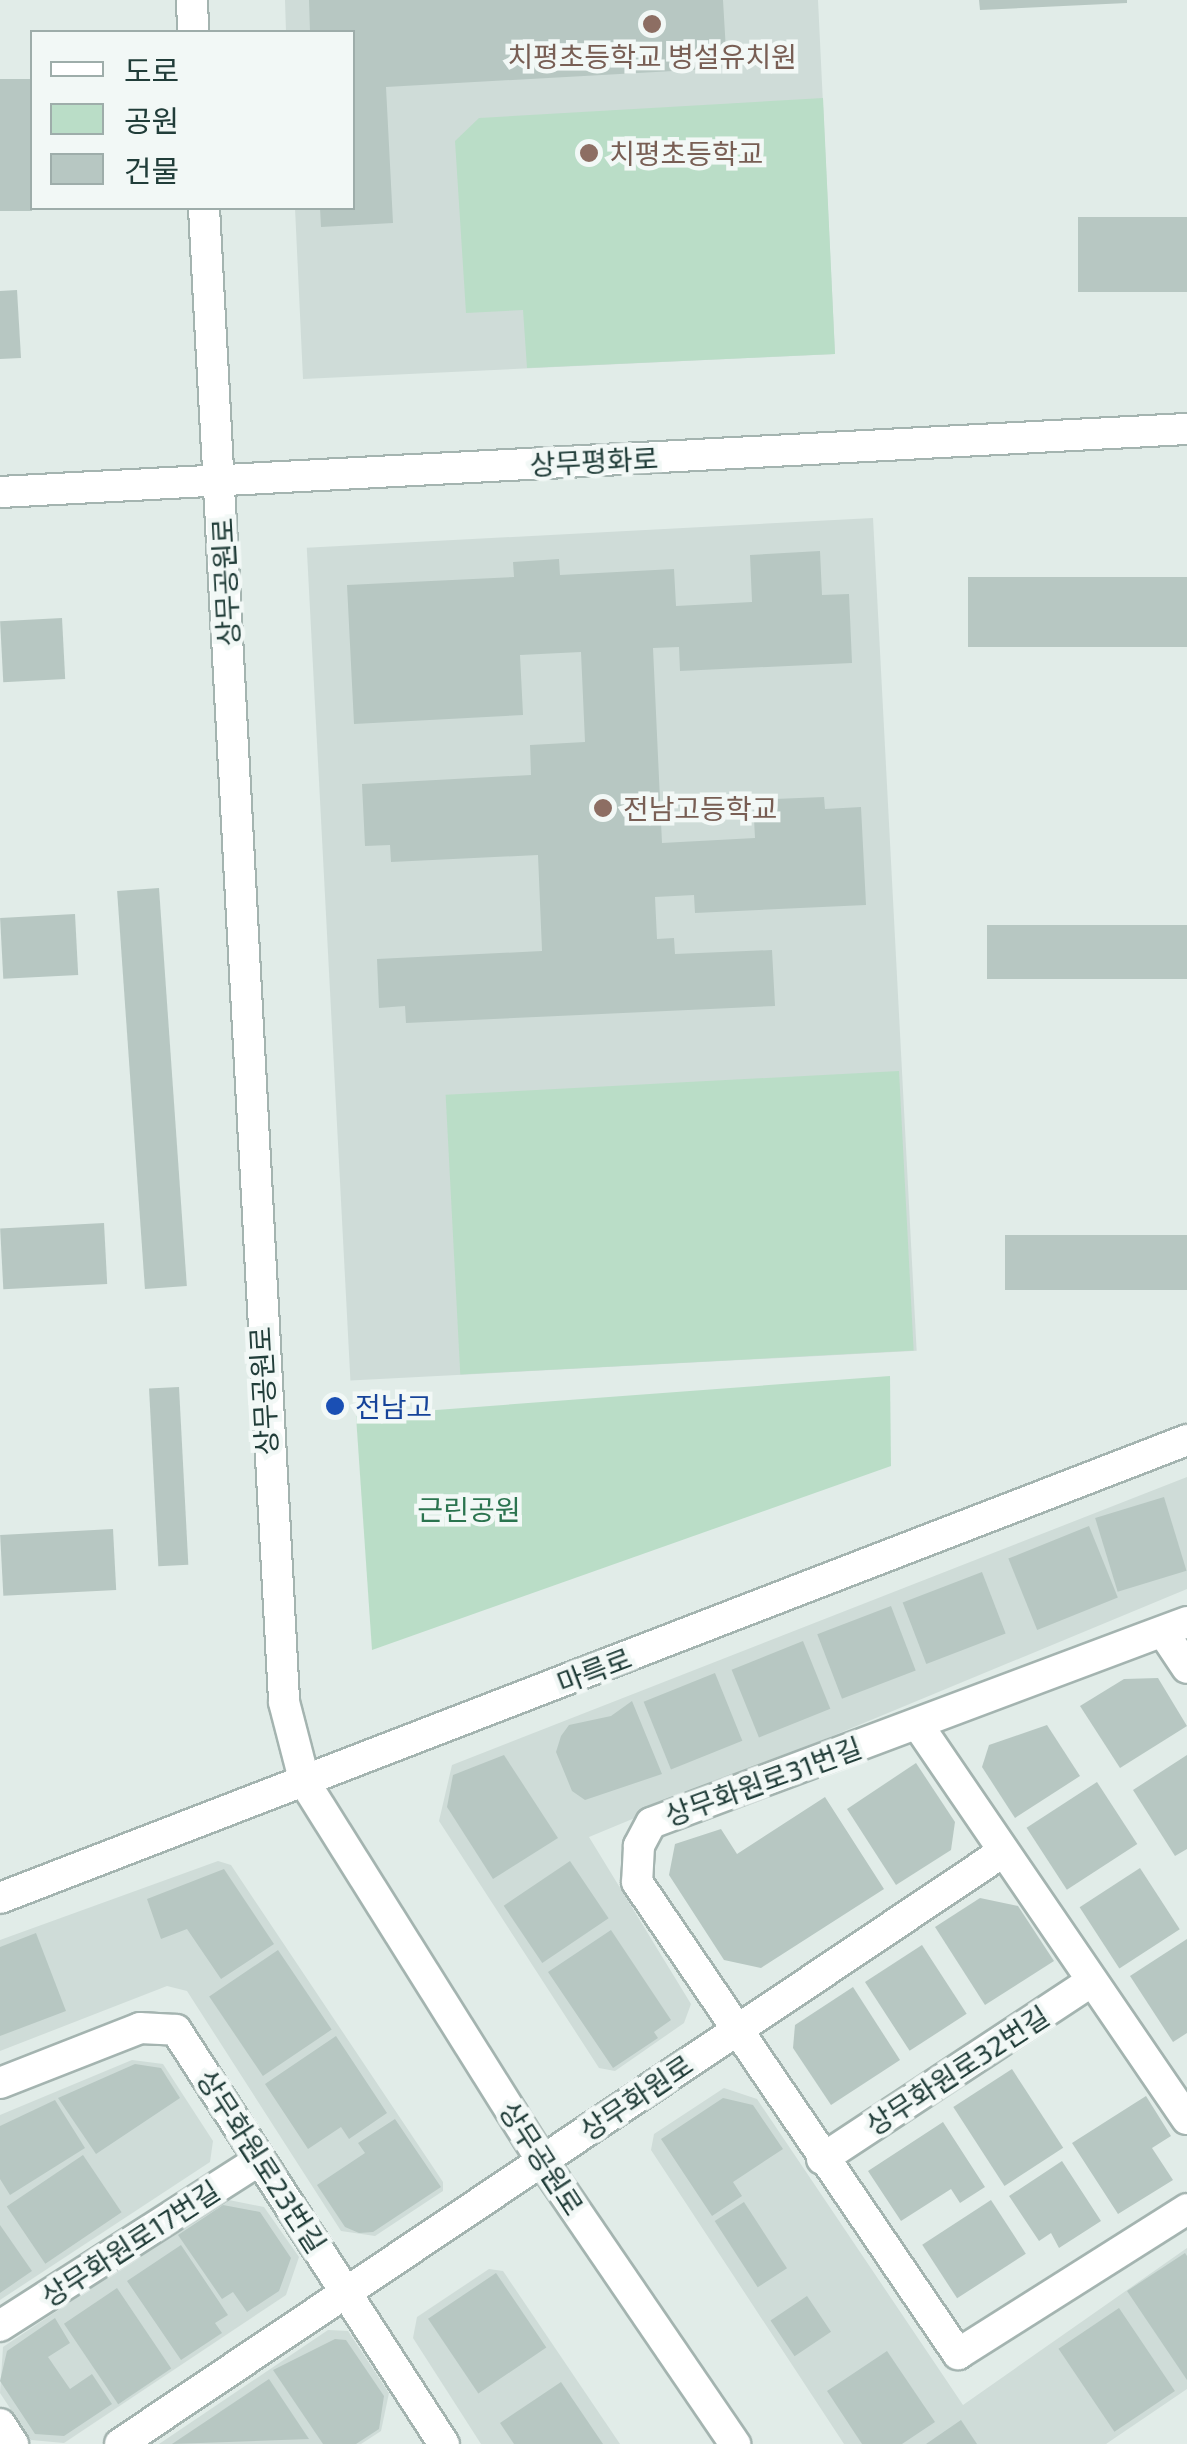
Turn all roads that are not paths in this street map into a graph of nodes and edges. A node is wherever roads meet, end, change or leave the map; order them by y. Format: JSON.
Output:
{"nodes":[{"id":1,"x":192,"y":0,"type":"edge"},
{"id":2,"x":194,"y":30,"type":"edge"},
{"id":3,"x":204,"y":210,"type":"edge"},
{"id":4,"x":1187,"y":429,"type":"edge"},
{"id":5,"x":220,"y":480,"type":"junction"},
{"id":6,"x":0,"y":492,"type":"edge"},
{"id":7,"x":1187,"y":1440,"type":"edge"},
{"id":8,"x":1175,"y":1627,"type":"edge"},
{"id":9,"x":1187,"y":1668,"type":"edge"},
{"id":10,"x":918,"y":1725,"type":"junction"},
{"id":11,"x":304,"y":1784,"type":"junction"},
{"id":12,"x":1004,"y":1850,"type":"junction"},
{"id":13,"x":0,"y":1898,"type":"edge"},
{"id":14,"x":1092,"y":1980,"type":"junction"},
{"id":15,"x":734,"y":2030,"type":"junction"},
{"id":16,"x":0,"y":2083,"type":"edge"},
{"id":17,"x":1187,"y":2119,"type":"edge"},
{"id":18,"x":822,"y":2159,"type":"junction"},
{"id":19,"x":260,"y":2160,"type":"junction"},
{"id":20,"x":542,"y":2161,"type":"junction"},
{"id":21,"x":1187,"y":2209,"type":"edge"},
{"id":22,"x":348,"y":2291,"type":"junction"},
{"id":23,"x":0,"y":2326,"type":"edge"},
{"id":24,"x":0,"y":2424,"type":"edge"},
{"id":25,"x":437,"y":2441,"type":"edge"},
{"id":26,"x":13,"y":2444,"type":"edge"},
{"id":27,"x":120,"y":2444,"type":"edge"},
{"id":28,"x":735,"y":2444,"type":"edge"}],
"edges":[{"from":1,"to":2,"type":"street"},
{"from":3,"to":5,"type":"street","name":"상무공원로"},
{"from":4,"to":5,"type":"street","name":"상무평화로"},
{"from":5,"to":6,"type":"street","name":"상무평화로"},
{"from":5,"to":11,"type":"street","name":"상무공원로"},
{"from":7,"to":11,"type":"street","name":"마륵로"},
{"from":8,"to":9,"type":"street"},
{"from":8,"to":10,"type":"street","name":"상무화원로31번길"},
{"from":10,"to":12,"type":"street"},
{"from":10,"to":15,"type":"street","name":"상무화원로31번길"},
{"from":11,"to":13,"type":"street","name":"마륵로"},
{"from":11,"to":20,"type":"street","name":"상무공원로"},
{"from":12,"to":14,"type":"street"},
{"from":12,"to":15,"type":"street","name":"상무화원로"},
{"from":14,"to":17,"type":"street"},
{"from":14,"to":18,"type":"street","name":"상무화원로32번길"},
{"from":15,"to":18,"type":"street","name":"상무화원로31번길"},
{"from":15,"to":20,"type":"street","name":"상무화원로"},
{"from":16,"to":19,"type":"street","name":"상무화원로23번길"},
{"from":18,"to":21,"type":"street","name":"상무화원로31번길"},
{"from":19,"to":22,"type":"street","name":"상무화원로23번길"},
{"from":19,"to":23,"type":"street","name":"상무화원로17번길"},
{"from":20,"to":22,"type":"street","name":"상무화원로"},
{"from":20,"to":28,"type":"street","name":"상무공원로"},
{"from":22,"to":25,"type":"street","name":"상무화원로23번길"},
{"from":22,"to":27,"type":"street","name":"상무화원로"},
{"from":24,"to":26,"type":"street"}]}
